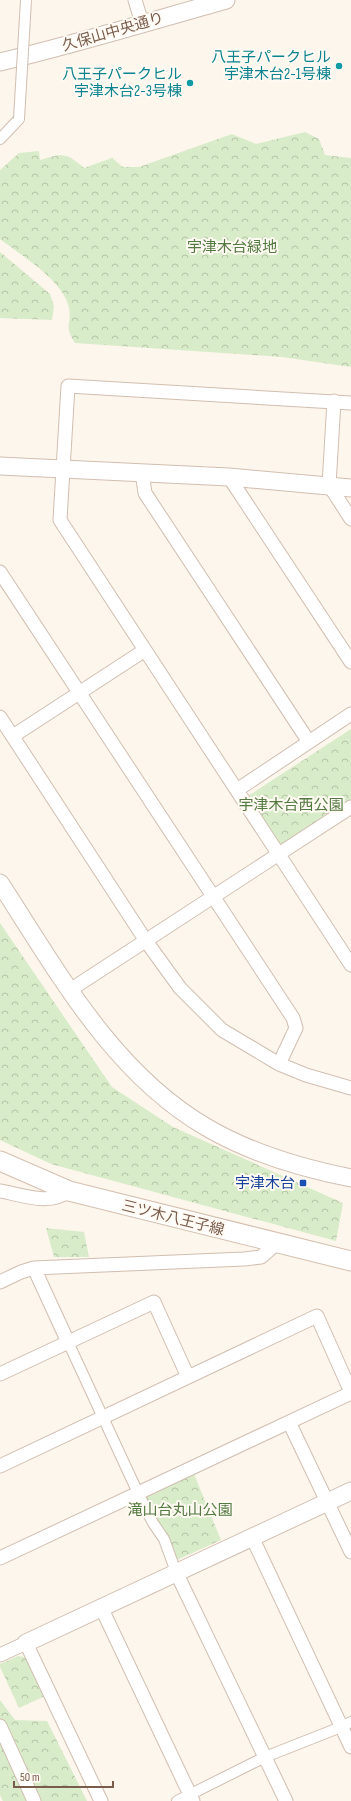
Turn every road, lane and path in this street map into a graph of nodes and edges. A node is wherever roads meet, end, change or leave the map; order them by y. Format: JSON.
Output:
{"nodes":[{"id":1,"x":26,"y":0,"type":"edge"},
{"id":2,"x":135,"y":0,"type":"edge"},
{"id":3,"x":226,"y":0,"type":"edge"},
{"id":4,"x":142,"y":23,"type":"junction"},
{"id":5,"x":0,"y":62,"type":"edge"},
{"id":6,"x":0,"y":139,"type":"edge"},
{"id":7,"x":334,"y":401,"type":"junction"},
{"id":8,"x":351,"y":403,"type":"edge"},
{"id":9,"x":0,"y":466,"type":"edge"},
{"id":10,"x":62,"y":470,"type":"junction"},
{"id":11,"x":142,"y":472,"type":"junction"},
{"id":12,"x":229,"y":477,"type":"junction"},
{"id":13,"x":329,"y":486,"type":"junction"},
{"id":14,"x":351,"y":488,"type":"edge"},
{"id":15,"x":351,"y":519,"type":"edge"},
{"id":16,"x":0,"y":572,"type":"edge"},
{"id":17,"x":146,"y":650,"type":"junction"},
{"id":18,"x":351,"y":662,"type":"edge"},
{"id":19,"x":80,"y":693,"type":"junction"},
{"id":20,"x":351,"y":714,"type":"edge"},
{"id":21,"x":0,"y":717,"type":"edge"},
{"id":22,"x":13,"y":736,"type":"junction"},
{"id":23,"x":309,"y":742,"type":"junction"},
{"id":24,"x":237,"y":790,"type":"junction"},
{"id":25,"x":351,"y":808,"type":"edge"},
{"id":26,"x":279,"y":854,"type":"junction"},
{"id":27,"x":0,"y":883,"type":"edge"},
{"id":28,"x":213,"y":898,"type":"junction"},
{"id":29,"x":146,"y":942,"type":"junction"},
{"id":30,"x":351,"y":965,"type":"edge"},
{"id":31,"x":70,"y":990,"type":"junction"},
{"id":32,"x":279,"y":1064,"type":"junction"},
{"id":33,"x":351,"y":1088,"type":"edge"},
{"id":34,"x":0,"y":1161,"type":"edge"},
{"id":35,"x":351,"y":1178,"type":"edge"},
{"id":36,"x":69,"y":1191,"type":"junction"},
{"id":37,"x":0,"y":1192,"type":"edge"},
{"id":38,"x":277,"y":1243,"type":"junction"},
{"id":39,"x":351,"y":1261,"type":"edge"},
{"id":40,"x":34,"y":1268,"type":"junction"},
{"id":41,"x":0,"y":1282,"type":"edge"},
{"id":42,"x":68,"y":1342,"type":"junction"},
{"id":43,"x":0,"y":1374,"type":"edge"},
{"id":44,"x":188,"y":1377,"type":"junction"},
{"id":45,"x":351,"y":1393,"type":"edge"},
{"id":46,"x":103,"y":1417,"type":"junction"},
{"id":47,"x":289,"y":1422,"type":"junction"},
{"id":48,"x":0,"y":1466,"type":"edge"},
{"id":49,"x":351,"y":1490,"type":"edge"},
{"id":50,"x":138,"y":1493,"type":"junction"},
{"id":51,"x":327,"y":1502,"type":"junction"},
{"id":52,"x":252,"y":1537,"type":"junction"},
{"id":53,"x":351,"y":1552,"type":"edge"},
{"id":54,"x":0,"y":1558,"type":"edge"},
{"id":55,"x":176,"y":1572,"type":"junction"},
{"id":56,"x":101,"y":1607,"type":"junction"},
{"id":57,"x":26,"y":1643,"type":"junction"},
{"id":58,"x":0,"y":1655,"type":"edge"},
{"id":59,"x":346,"y":1724,"type":"edge"},
{"id":60,"x":0,"y":1726,"type":"edge"},
{"id":61,"x":351,"y":1747,"type":"edge"},
{"id":62,"x":265,"y":1757,"type":"junction"},
{"id":63,"x":191,"y":1798,"type":"edge"},
{"id":64,"x":34,"y":1801,"type":"edge"},
{"id":65,"x":101,"y":1801,"type":"edge"},
{"id":66,"x":177,"y":1801,"type":"edge"},
{"id":67,"x":286,"y":1801,"type":"edge"}],
"edges":[{"from":1,"to":6,"type":"street","bridge":true},
{"from":2,"to":4,"type":"street"},
{"from":3,"to":4,"type":"street","name":"久保山中央通り"},
{"from":4,"to":5,"type":"street","name":"久保山中央通り"},
{"from":7,"to":8,"type":"street"},
{"from":7,"to":10,"type":"street"},
{"from":7,"to":13,"type":"street"},
{"from":9,"to":10,"type":"street"},
{"from":10,"to":11,"type":"street"},
{"from":10,"to":17,"type":"street"},
{"from":11,"to":12,"type":"street"},
{"from":11,"to":23,"type":"street"},
{"from":12,"to":13,"type":"street"},
{"from":12,"to":18,"type":"street"},
{"from":13,"to":14,"type":"street"},
{"from":13,"to":15,"type":"street"},
{"from":16,"to":19,"type":"street"},
{"from":17,"to":19,"type":"street"},
{"from":17,"to":24,"type":"street"},
{"from":19,"to":22,"type":"street"},
{"from":19,"to":28,"type":"street"},
{"from":20,"to":23,"type":"street"},
{"from":21,"to":22,"type":"street"},
{"from":22,"to":29,"type":"street"},
{"from":23,"to":24,"type":"street"},
{"from":24,"to":26,"type":"street"},
{"from":25,"to":26,"type":"street"},
{"from":26,"to":28,"type":"street"},
{"from":26,"to":30,"type":"street"},
{"from":27,"to":31,"type":"street"},
{"from":28,"to":29,"type":"street"},
{"from":28,"to":32,"type":"street"},
{"from":29,"to":31,"type":"street"},
{"from":29,"to":32,"type":"street"},
{"from":31,"to":35,"type":"street"},
{"from":32,"to":33,"type":"street"},
{"from":34,"to":36,"type":"main road","name":"三ツ木八王子線"},
{"from":36,"to":37,"type":"street"},
{"from":36,"to":38,"type":"main road","name":"三ツ木八王子線"},
{"from":38,"to":39,"type":"main road","name":"三ツ木八王子線"},
{"from":38,"to":40,"type":"street"},
{"from":40,"to":41,"type":"street"},
{"from":40,"to":42,"type":"street"},
{"from":42,"to":43,"type":"street"},
{"from":42,"to":44,"type":"street"},
{"from":42,"to":46,"type":"street"},
{"from":44,"to":45,"type":"street"},
{"from":44,"to":46,"type":"street"},
{"from":45,"to":47,"type":"street"},
{"from":46,"to":48,"type":"street"},
{"from":46,"to":50,"type":"street"},
{"from":47,"to":50,"type":"street"},
{"from":47,"to":51,"type":"street"},
{"from":49,"to":51,"type":"street"},
{"from":50,"to":54,"type":"street"},
{"from":50,"to":55,"type":"street"},
{"from":51,"to":52,"type":"street"},
{"from":51,"to":53,"type":"street"},
{"from":52,"to":55,"type":"street"},
{"from":52,"to":59,"type":"street"},
{"from":55,"to":56,"type":"street"},
{"from":55,"to":62,"type":"street"},
{"from":56,"to":57,"type":"street"},
{"from":56,"to":63,"type":"street"},
{"from":57,"to":58,"type":"street"},
{"from":57,"to":65,"type":"street"},
{"from":59,"to":61,"type":"street"},
{"from":59,"to":62,"type":"street"},
{"from":60,"to":64,"type":"street"},
{"from":62,"to":63,"type":"street"},
{"from":62,"to":67,"type":"street"},
{"from":63,"to":66,"type":"street"}]}
